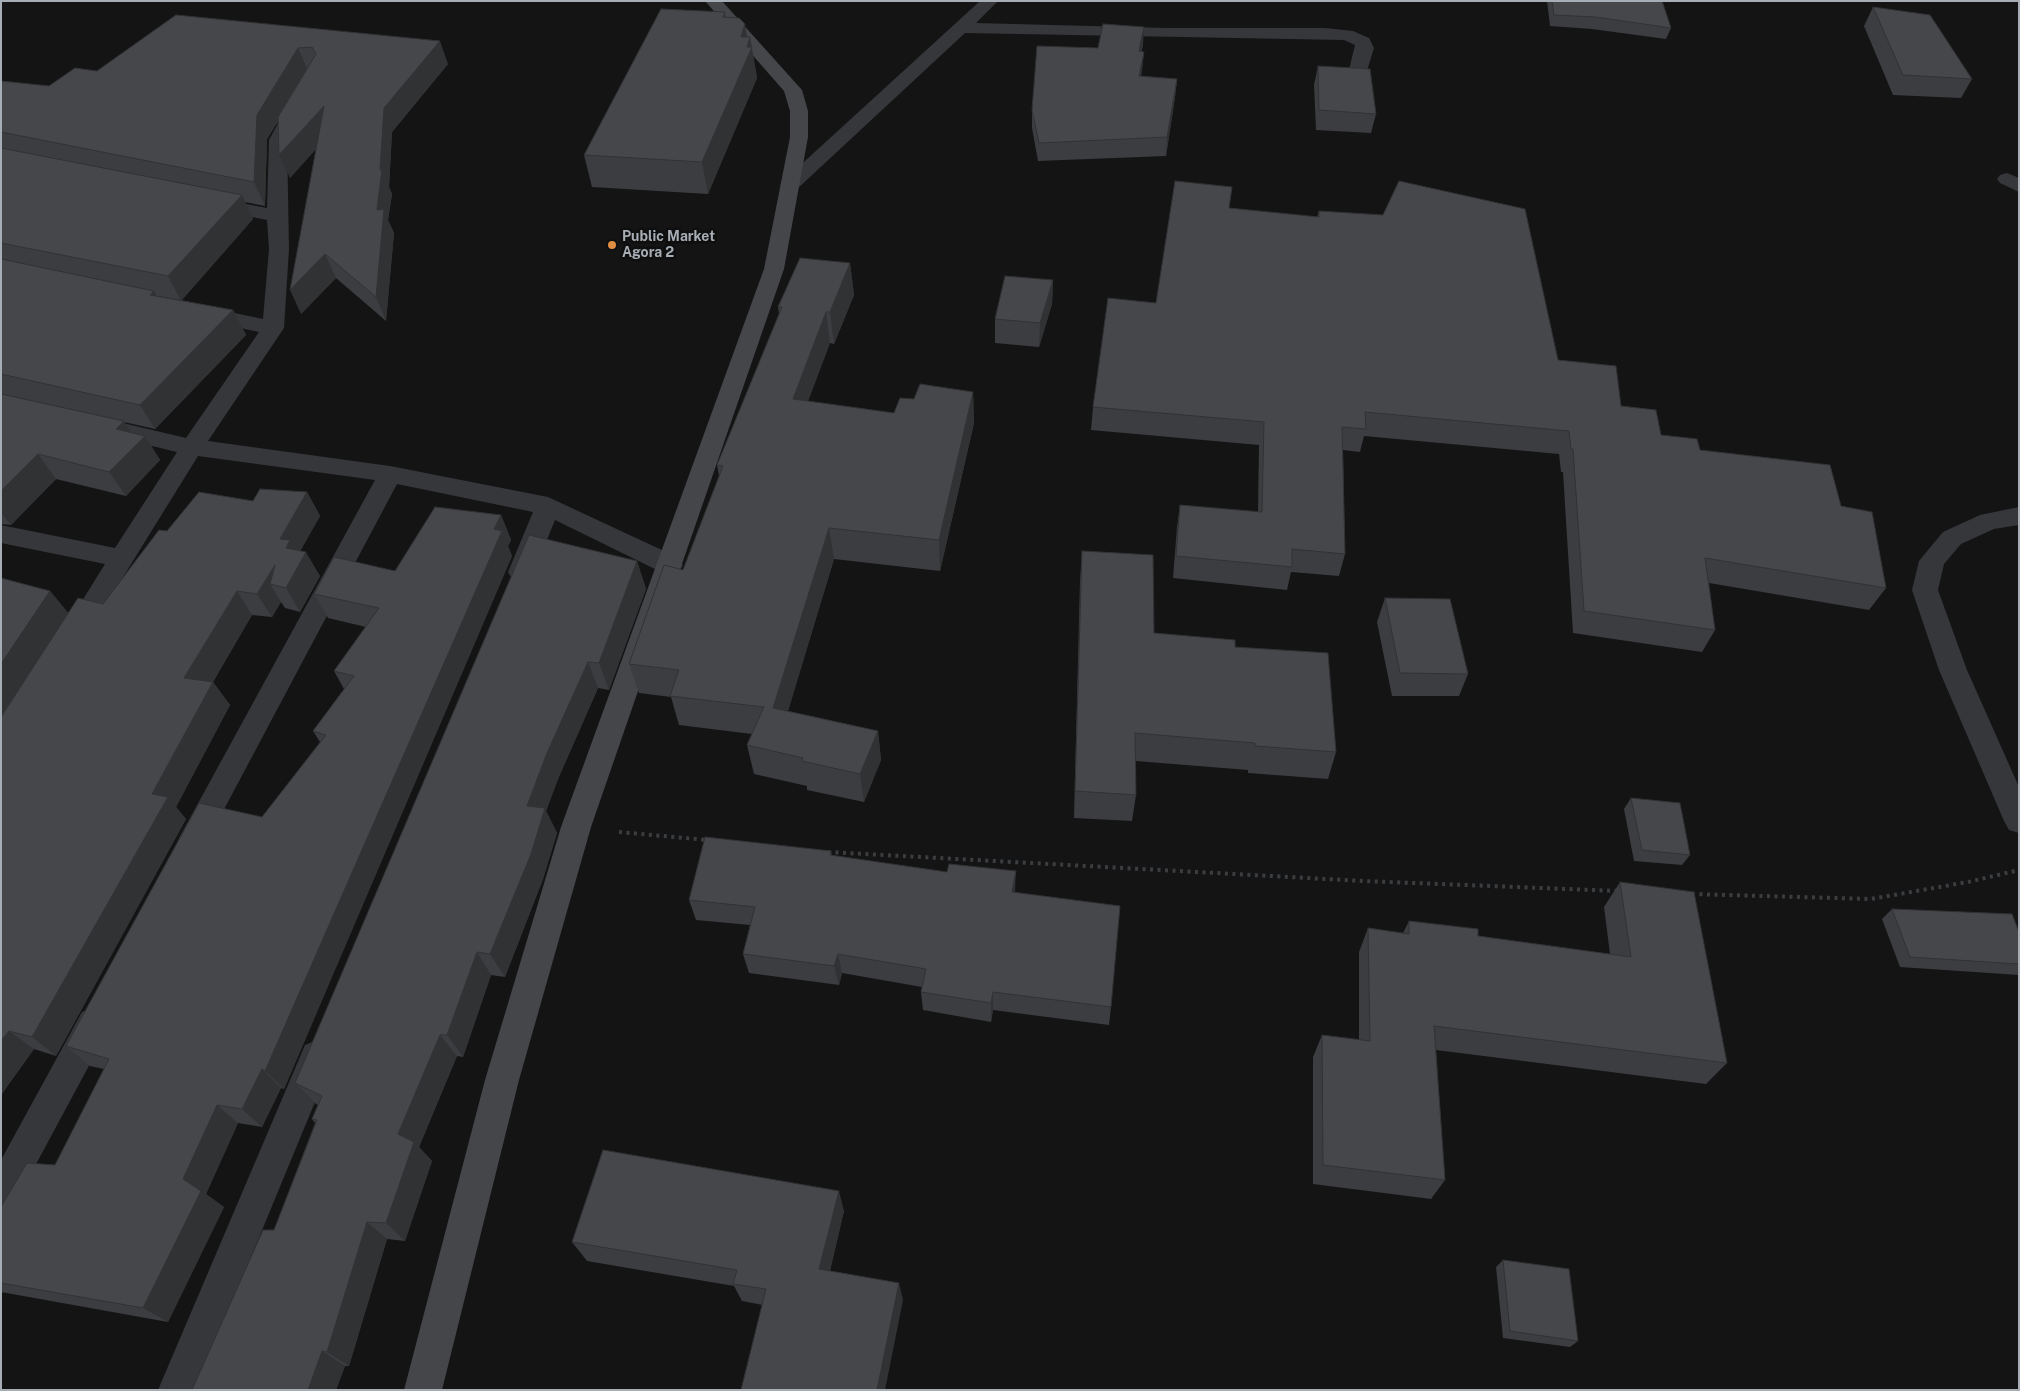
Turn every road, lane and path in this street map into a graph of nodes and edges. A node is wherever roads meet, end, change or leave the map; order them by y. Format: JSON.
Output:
{"nodes":[{"id":1,"x":713,"y":1,"type":"edge"},
{"id":2,"x":990,"y":1,"type":"edge"},
{"id":3,"x":960,"y":28,"type":"junction"},
{"id":4,"x":1357,"y":74,"type":"edge"},
{"id":5,"x":306,"y":90,"type":"edge"},
{"id":6,"x":790,"y":185,"type":"junction"},
{"id":7,"x":191,"y":199,"type":"edge"},
{"id":8,"x":277,"y":216,"type":"junction"},
{"id":9,"x":186,"y":310,"type":"edge"},
{"id":10,"x":274,"y":328,"type":"junction"},
{"id":11,"x":86,"y":422,"type":"edge"},
{"id":12,"x":192,"y":448,"type":"junction"},
{"id":13,"x":390,"y":474,"type":"junction"},
{"id":14,"x":548,"y":506,"type":"junction"},
{"id":15,"x":2019,"y":516,"type":"edge"},
{"id":16,"x":1,"y":534,"type":"edge"},
{"id":17,"x":123,"y":559,"type":"junction"},
{"id":18,"x":670,"y":564,"type":"junction"},
{"id":19,"x":510,"y":598,"type":"edge"},
{"id":20,"x":63,"y":650,"type":"edge"},
{"id":21,"x":2019,"y":821,"type":"edge"},
{"id":22,"x":576,"y":828,"type":"junction"},
{"id":23,"x":713,"y":841,"type":"edge"},
{"id":24,"x":821,"y":852,"type":"edge"},
{"id":25,"x":182,"y":861,"type":"edge"},
{"id":26,"x":2019,"y":870,"type":"edge"},
{"id":27,"x":1628,"y":892,"type":"edge"},
{"id":28,"x":1687,"y":894,"type":"edge"},
{"id":29,"x":106,"y":1002,"type":"edge"},
{"id":30,"x":328,"y":1031,"type":"edge"},
{"id":31,"x":1,"y":1195,"type":"edge"},
{"id":32,"x":177,"y":1390,"type":"edge"},
{"id":33,"x":423,"y":1390,"type":"edge"}],
"edges":[{"from":1,"to":6,"type":"main road"},
{"from":2,"to":3,"type":"street"},
{"from":3,"to":4,"type":"street"},
{"from":3,"to":6,"type":"street"},
{"from":5,"to":8,"type":"street"},
{"from":6,"to":18,"type":"main road"},
{"from":7,"to":8,"type":"street"},
{"from":8,"to":10,"type":"street"},
{"from":9,"to":10,"type":"street"},
{"from":10,"to":12,"type":"street"},
{"from":11,"to":12,"type":"street"},
{"from":12,"to":13,"type":"street"},
{"from":12,"to":17,"type":"street"},
{"from":13,"to":14,"type":"street"},
{"from":13,"to":25,"type":"street"},
{"from":14,"to":18,"type":"street"},
{"from":14,"to":19,"type":"street"},
{"from":15,"to":21,"type":"street"},
{"from":16,"to":17,"type":"street"},
{"from":17,"to":20,"type":"street"},
{"from":18,"to":22,"type":"main road"},
{"from":22,"to":23,"type":"path"},
{"from":22,"to":33,"type":"main road"},
{"from":24,"to":27,"type":"path"},
{"from":26,"to":28,"type":"path"},
{"from":29,"to":31,"type":"street"},
{"from":30,"to":32,"type":"street"}]}
